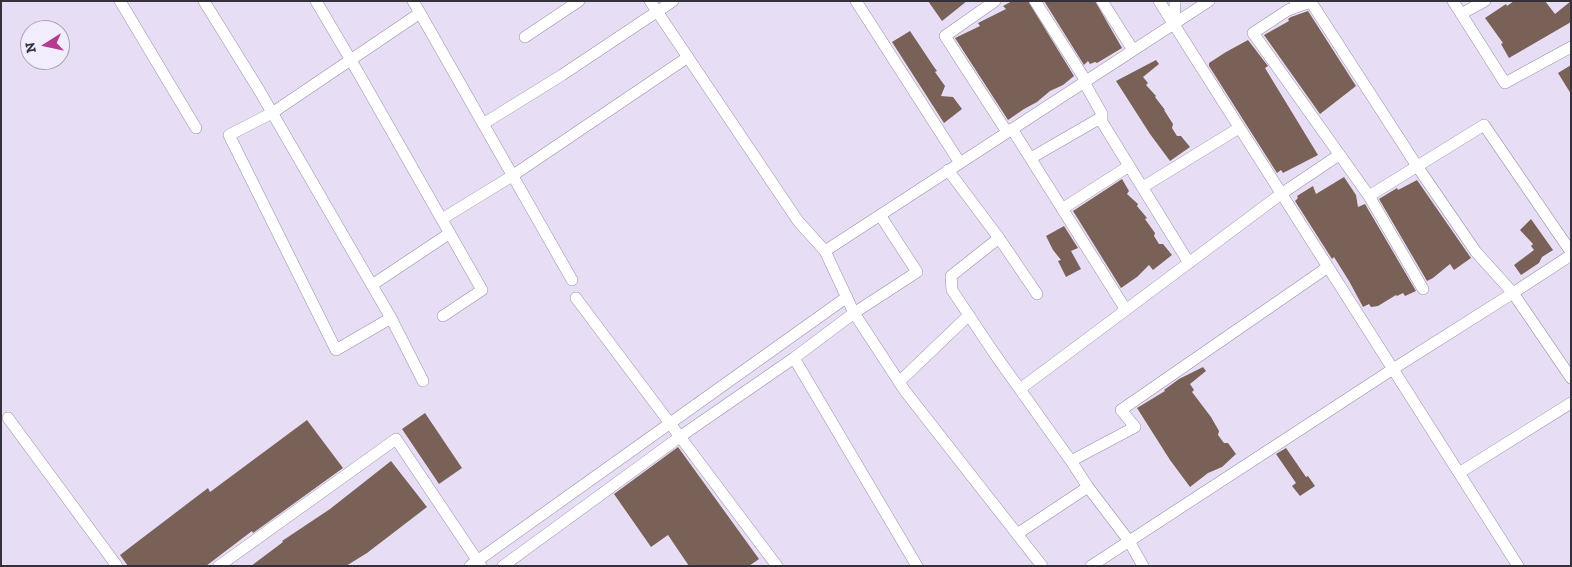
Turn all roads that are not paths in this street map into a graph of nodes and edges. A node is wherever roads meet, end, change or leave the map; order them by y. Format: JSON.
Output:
{"nodes":[{"id":1,"x":120,"y":1,"type":"edge"},
{"id":2,"x":204,"y":1,"type":"edge"},
{"id":3,"x":316,"y":1,"type":"edge"},
{"id":4,"x":413,"y":1,"type":"edge"},
{"id":5,"x":579,"y":1,"type":"edge"},
{"id":6,"x":650,"y":1,"type":"edge"},
{"id":7,"x":673,"y":1,"type":"edge"},
{"id":8,"x":856,"y":1,"type":"edge"},
{"id":9,"x":995,"y":1,"type":"edge"},
{"id":10,"x":1035,"y":1,"type":"edge"},
{"id":11,"x":1102,"y":1,"type":"edge"},
{"id":12,"x":1159,"y":1,"type":"edge"},
{"id":13,"x":1176,"y":1,"type":"edge"},
{"id":14,"x":1209,"y":1,"type":"edge"},
{"id":15,"x":1452,"y":1,"type":"edge"},
{"id":16,"x":1485,"y":1,"type":"edge"},
{"id":17,"x":1297,"y":4,"type":"edge"},
{"id":18,"x":657,"y":12,"type":"junction"},
{"id":19,"x":420,"y":13,"type":"junction"},
{"id":20,"x":1461,"y":14,"type":"junction"},
{"id":21,"x":1174,"y":24,"type":"junction"},
{"id":22,"x":525,"y":37,"type":"dead end"},
{"id":23,"x":1571,"y":47,"type":"edge"},
{"id":24,"x":1133,"y":50,"type":"junction"},
{"id":25,"x":688,"y":57,"type":"junction"},
{"id":26,"x":351,"y":61,"type":"junction"},
{"id":27,"x":1086,"y":81,"type":"junction"},
{"id":28,"x":272,"y":113,"type":"junction"},
{"id":29,"x":1102,"y":117,"type":"junction"},
{"id":30,"x":483,"y":124,"type":"junction"},
{"id":31,"x":196,"y":128,"type":"dead end"},
{"id":32,"x":1240,"y":128,"type":"junction"},
{"id":33,"x":1010,"y":130,"type":"junction"},
{"id":34,"x":1339,"y":155,"type":"junction"},
{"id":35,"x":1031,"y":158,"type":"junction"},
{"id":36,"x":960,"y":163,"type":"junction"},
{"id":37,"x":1129,"y":166,"type":"junction"},
{"id":38,"x":1416,"y":166,"type":"junction"},
{"id":39,"x":948,"y":170,"type":"junction"},
{"id":40,"x":512,"y":176,"type":"junction"},
{"id":41,"x":1143,"y":187,"type":"junction"},
{"id":42,"x":1282,"y":194,"type":"junction"},
{"id":43,"x":1369,"y":196,"type":"junction"},
{"id":44,"x":1062,"y":209,"type":"junction"},
{"id":45,"x":880,"y":215,"type":"junction"},
{"id":46,"x":442,"y":219,"type":"junction"},
{"id":47,"x":450,"y":233,"type":"junction"},
{"id":48,"x":999,"y":238,"type":"junction"},
{"id":49,"x":825,"y":251,"type":"junction"},
{"id":50,"x":1571,"y":254,"type":"edge"},
{"id":51,"x":1189,"y":263,"type":"junction"},
{"id":52,"x":1328,"y":267,"type":"junction"},
{"id":53,"x":572,"y":280,"type":"dead end"},
{"id":54,"x":372,"y":285,"type":"junction"},
{"id":55,"x":1423,"y":289,"type":"dead end"},
{"id":56,"x":1513,"y":293,"type":"junction"},
{"id":57,"x":1037,"y":294,"type":"dead end"},
{"id":58,"x":847,"y":297,"type":"junction"},
{"id":59,"x":576,"y":298,"type":"dead end"},
{"id":60,"x":1126,"y":310,"type":"junction"},
{"id":61,"x":854,"y":312,"type":"junction"},
{"id":62,"x":969,"y":315,"type":"junction"},
{"id":63,"x":443,"y":316,"type":"dead end"},
{"id":64,"x":391,"y":318,"type":"junction"},
{"id":65,"x":794,"y":358,"type":"junction"},
{"id":66,"x":1393,"y":369,"type":"junction"},
{"id":67,"x":1571,"y":378,"type":"edge"},
{"id":68,"x":423,"y":381,"type":"dead end"},
{"id":69,"x":899,"y":382,"type":"junction"},
{"id":70,"x":1020,"y":389,"type":"junction"},
{"id":71,"x":1571,"y":403,"type":"edge"},
{"id":72,"x":8,"y":418,"type":"dead end"},
{"id":73,"x":670,"y":422,"type":"junction"},
{"id":74,"x":681,"y":436,"type":"junction"},
{"id":75,"x":1071,"y":461,"type":"junction"},
{"id":76,"x":1459,"y":473,"type":"junction"},
{"id":77,"x":1088,"y":487,"type":"junction"},
{"id":78,"x":1017,"y":534,"type":"junction"},
{"id":79,"x":1129,"y":541,"type":"junction"},
{"id":80,"x":476,"y":564,"type":"edge"},
{"id":81,"x":118,"y":566,"type":"edge"},
{"id":82,"x":219,"y":566,"type":"edge"},
{"id":83,"x":503,"y":566,"type":"edge"},
{"id":84,"x":777,"y":566,"type":"edge"},
{"id":85,"x":917,"y":566,"type":"edge"},
{"id":86,"x":1042,"y":566,"type":"edge"},
{"id":87,"x":1092,"y":566,"type":"edge"},
{"id":88,"x":1143,"y":566,"type":"edge"},
{"id":89,"x":1518,"y":566,"type":"edge"}],
"edges":[{"from":1,"to":31,"type":"street"},
{"from":2,"to":28,"type":"street"},
{"from":3,"to":26,"type":"street"},
{"from":4,"to":19,"type":"street"},
{"from":5,"to":22,"type":"street"},
{"from":6,"to":18,"type":"street"},
{"from":7,"to":18,"type":"street"},
{"from":8,"to":36,"type":"street"},
{"from":9,"to":33,"type":"street"},
{"from":10,"to":27,"type":"street"},
{"from":11,"to":24,"type":"street"},
{"from":12,"to":21,"type":"street"},
{"from":13,"to":21,"type":"street"},
{"from":14,"to":21,"type":"street"},
{"from":15,"to":20,"type":"street"},
{"from":16,"to":20,"type":"street"},
{"from":17,"to":34,"type":"street"},
{"from":17,"to":38,"type":"street"},
{"from":18,"to":25,"type":"street"},
{"from":18,"to":30,"type":"street"},
{"from":19,"to":26,"type":"street"},
{"from":19,"to":30,"type":"street"},
{"from":20,"to":23,"type":"street"},
{"from":21,"to":24,"type":"street"},
{"from":21,"to":32,"type":"street"},
{"from":24,"to":27,"type":"street"},
{"from":25,"to":40,"type":"street"},
{"from":25,"to":49,"type":"street"},
{"from":26,"to":28,"type":"street"},
{"from":26,"to":46,"type":"street"},
{"from":27,"to":29,"type":"street"},
{"from":27,"to":33,"type":"street"},
{"from":28,"to":54,"type":"street"},
{"from":28,"to":64,"type":"street"},
{"from":29,"to":35,"type":"street"},
{"from":29,"to":37,"type":"street"},
{"from":30,"to":40,"type":"street"},
{"from":32,"to":41,"type":"street"},
{"from":32,"to":42,"type":"street"},
{"from":33,"to":35,"type":"street"},
{"from":33,"to":36,"type":"street"},
{"from":34,"to":42,"type":"street"},
{"from":34,"to":43,"type":"street"},
{"from":35,"to":44,"type":"street"},
{"from":36,"to":39,"type":"street"},
{"from":37,"to":41,"type":"street"},
{"from":37,"to":44,"type":"street"},
{"from":38,"to":43,"type":"street"},
{"from":38,"to":50,"type":"street"},
{"from":38,"to":56,"type":"street"},
{"from":39,"to":45,"type":"street"},
{"from":39,"to":48,"type":"street"},
{"from":40,"to":46,"type":"street"},
{"from":40,"to":53,"type":"street"},
{"from":41,"to":51,"type":"street"},
{"from":42,"to":51,"type":"street"},
{"from":42,"to":52,"type":"street"},
{"from":43,"to":55,"type":"street"},
{"from":44,"to":60,"type":"street"},
{"from":45,"to":49,"type":"street"},
{"from":45,"to":61,"type":"street"},
{"from":46,"to":47,"type":"street"},
{"from":47,"to":54,"type":"street"},
{"from":47,"to":63,"type":"street"},
{"from":48,"to":57,"type":"street"},
{"from":48,"to":62,"type":"street"},
{"from":49,"to":58,"type":"street"},
{"from":50,"to":56,"type":"street"},
{"from":51,"to":60,"type":"street"},
{"from":52,"to":66,"type":"street"},
{"from":52,"to":75,"type":"street"},
{"from":54,"to":64,"type":"street"},
{"from":56,"to":66,"type":"street"},
{"from":56,"to":67,"type":"street"},
{"from":58,"to":61,"type":"street"},
{"from":58,"to":73,"type":"street"},
{"from":59,"to":73,"type":"street"},
{"from":60,"to":70,"type":"street"},
{"from":61,"to":65,"type":"street"},
{"from":61,"to":69,"type":"street"},
{"from":62,"to":69,"type":"street"},
{"from":62,"to":70,"type":"street"},
{"from":64,"to":68,"type":"street"},
{"from":65,"to":74,"type":"street"},
{"from":65,"to":85,"type":"street"},
{"from":66,"to":76,"type":"street"},
{"from":66,"to":79,"type":"street"},
{"from":69,"to":78,"type":"street"},
{"from":70,"to":75,"type":"street"},
{"from":71,"to":76,"type":"street"},
{"from":72,"to":81,"type":"street"},
{"from":73,"to":74,"type":"street"},
{"from":73,"to":80,"type":"street"},
{"from":74,"to":83,"type":"street"},
{"from":74,"to":84,"type":"street"},
{"from":75,"to":77,"type":"street"},
{"from":76,"to":89,"type":"street"},
{"from":77,"to":78,"type":"street"},
{"from":77,"to":79,"type":"street"},
{"from":78,"to":86,"type":"street"},
{"from":79,"to":87,"type":"street"},
{"from":79,"to":88,"type":"street"},
{"from":80,"to":82,"type":"street"}]}
